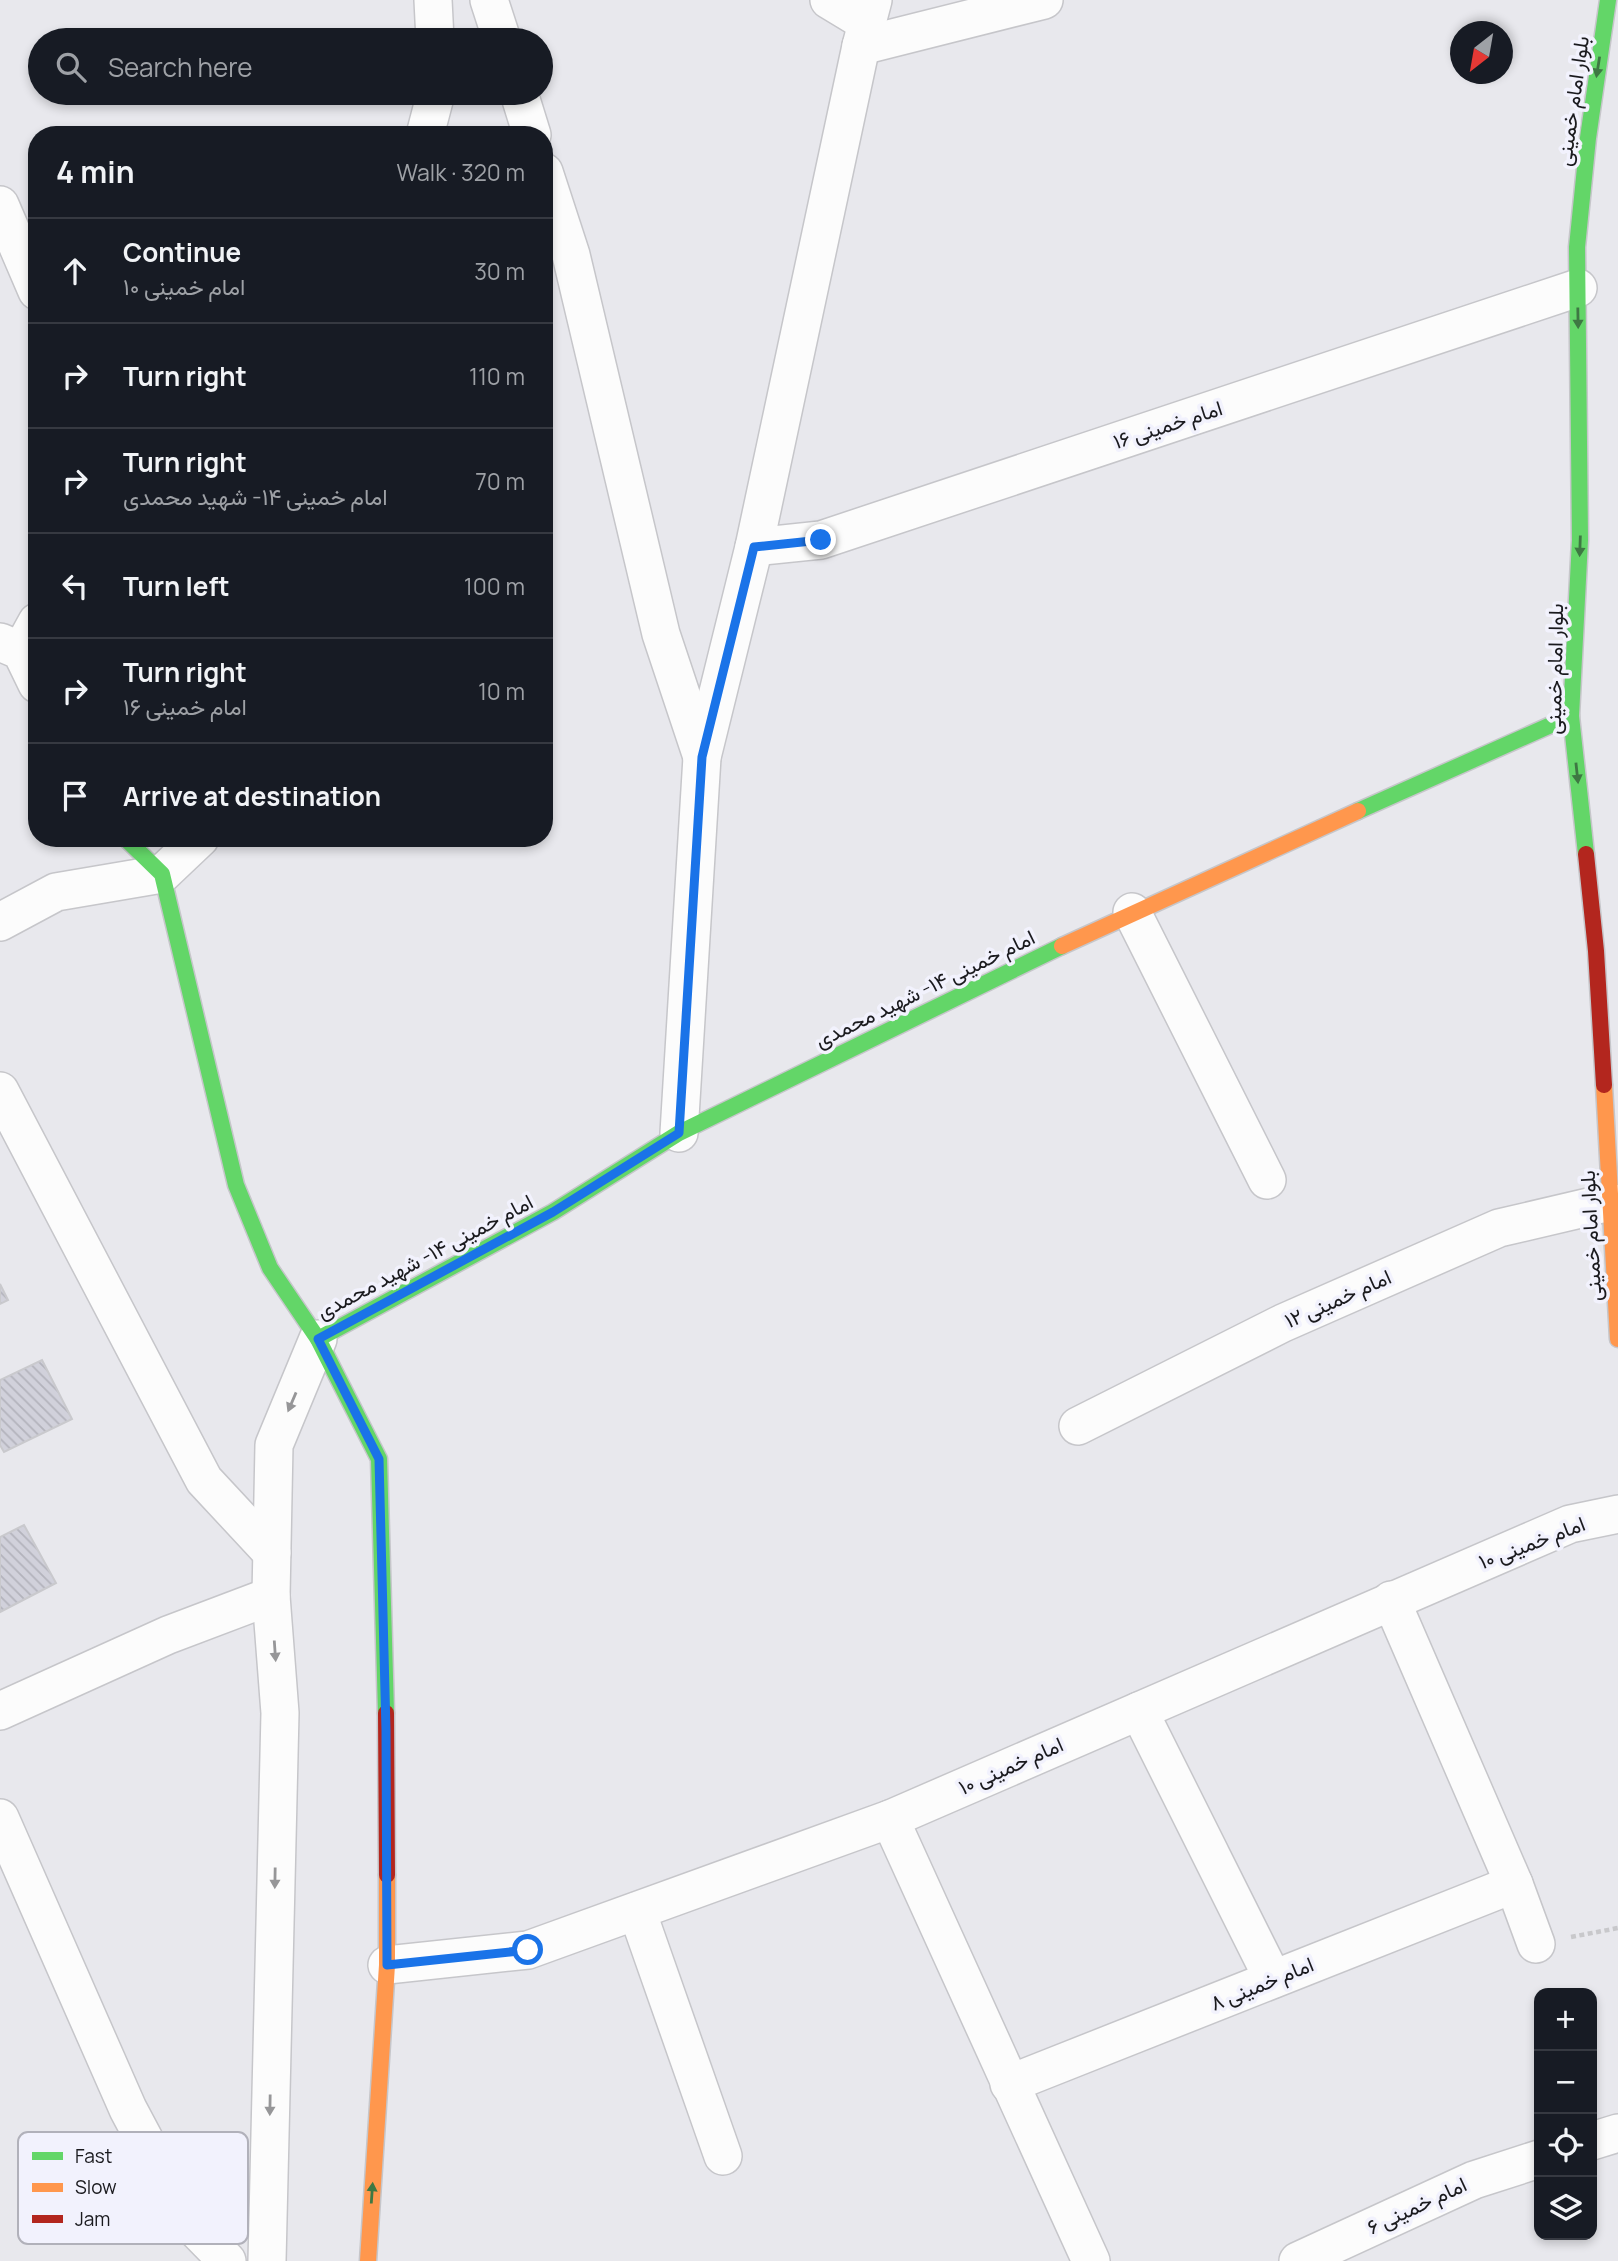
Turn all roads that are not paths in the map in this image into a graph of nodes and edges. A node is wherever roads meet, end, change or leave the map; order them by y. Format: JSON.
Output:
{"nodes":[{"id":1,"x":433,"y":0,"type":"edge"},
{"id":2,"x":489,"y":0,"type":"edge"},
{"id":3,"x":829,"y":0,"type":"edge"},
{"id":4,"x":1044,"y":0,"type":"edge"},
{"id":5,"x":1608,"y":0,"type":"edge"},
{"id":6,"x":867,"y":23,"type":"edge"},
{"id":7,"x":434,"y":28,"type":"edge"},
{"id":8,"x":498,"y":28,"type":"edge"},
{"id":9,"x":433,"y":105,"type":"edge"},
{"id":10,"x":523,"y":105,"type":"edge"},
{"id":11,"x":427,"y":126,"type":"edge"},
{"id":12,"x":530,"y":126,"type":"edge"},
{"id":13,"x":553,"y":200,"type":"edge"},
{"id":14,"x":0,"y":205,"type":"edge"},
{"id":15,"x":28,"y":271,"type":"edge"},
{"id":16,"x":1578,"y":288,"type":"junction"},
{"id":17,"x":754,"y":547,"type":"junction"},
{"id":18,"x":19,"y":638,"type":"edge"},
{"id":19,"x":28,"y":661,"type":"edge"},
{"id":20,"x":1571,"y":716,"type":"junction"},
{"id":21,"x":702,"y":757,"type":"junction"},
{"id":22,"x":134,"y":847,"type":"edge"},
{"id":23,"x":191,"y":847,"type":"edge"},
{"id":24,"x":162,"y":874,"type":"junction"},
{"id":25,"x":1132,"y":912,"type":"junction"},
{"id":26,"x":0,"y":922,"type":"edge"},
{"id":27,"x":0,"y":1091,"type":"edge"},
{"id":28,"x":679,"y":1133,"type":"junction"},
{"id":29,"x":1267,"y":1180,"type":"dead end"},
{"id":30,"x":1611,"y":1202,"type":"junction"},
{"id":31,"x":318,"y":1339,"type":"junction"},
{"id":32,"x":1618,"y":1339,"type":"edge"},
{"id":33,"x":1078,"y":1426,"type":"dead end"},
{"id":34,"x":1618,"y":1514,"type":"edge"},
{"id":35,"x":272,"y":1553,"type":"junction"},
{"id":36,"x":271,"y":1596,"type":"junction"},
{"id":37,"x":1391,"y":1600,"type":"junction"},
{"id":38,"x":0,"y":1711,"type":"edge"},
{"id":39,"x":1139,"y":1711,"type":"junction"},
{"id":40,"x":0,"y":1818,"type":"edge"},
{"id":41,"x":891,"y":1819,"type":"junction"},
{"id":42,"x":1514,"y":1884,"type":"junction"},
{"id":43,"x":637,"y":1911,"type":"junction"},
{"id":44,"x":1536,"y":1944,"type":"road end"},
{"id":45,"x":387,"y":1965,"type":"junction"},
{"id":46,"x":1273,"y":1979,"type":"junction"},
{"id":47,"x":1009,"y":2084,"type":"junction"},
{"id":48,"x":140,"y":2132,"type":"edge"},
{"id":49,"x":1618,"y":2133,"type":"edge"},
{"id":50,"x":1597,"y":2139,"type":"edge"},
{"id":51,"x":723,"y":2156,"type":"dead end"},
{"id":52,"x":1534,"y":2160,"type":"edge"},
{"id":53,"x":210,"y":2244,"type":"edge"},
{"id":54,"x":227,"y":2261,"type":"edge"},
{"id":55,"x":267,"y":2261,"type":"edge"},
{"id":56,"x":368,"y":2261,"type":"edge"},
{"id":57,"x":1091,"y":2261,"type":"edge"},
{"id":58,"x":1298,"y":2261,"type":"edge"}],
"edges":[{"from":1,"to":7,"type":"street"},
{"from":2,"to":8,"type":"street"},
{"from":3,"to":6,"type":"street"},
{"from":4,"to":6,"type":"street"},
{"from":5,"to":16,"type":"street","name":"بلوار امام خمینی","one_way":true},
{"from":6,"to":17,"type":"street"},
{"from":9,"to":11,"type":"street"},
{"from":10,"to":12,"type":"street"},
{"from":13,"to":21,"type":"street"},
{"from":14,"to":15,"type":"street"},
{"from":16,"to":17,"type":"street","name":"امام خمینی ۱۶"},
{"from":16,"to":20,"type":"street","name":"بلوار امام خمینی","one_way":true},
{"from":17,"to":21,"type":"street"},
{"from":18,"to":19,"type":"street"},
{"from":20,"to":25,"type":"street","name":"امام خمینی ۱۴- شهید محمدی"},
{"from":20,"to":30,"type":"street","name":"بلوار امام خمینی","one_way":true},
{"from":21,"to":28,"type":"street"},
{"from":22,"to":24,"type":"street"},
{"from":23,"to":24,"type":"street"},
{"from":24,"to":26,"type":"street"},
{"from":24,"to":31,"type":"street"},
{"from":25,"to":28,"type":"street","name":"امام خمینی ۱۴- شهید محمدی"},
{"from":25,"to":29,"type":"street"},
{"from":27,"to":35,"type":"street"},
{"from":28,"to":31,"type":"street","name":"امام خمینی ۱۴- شهید محمدی"},
{"from":30,"to":32,"type":"street","name":"بلوار امام خمینی"},
{"from":30,"to":33,"type":"street","name":"امام خمینی ۱۲"},
{"from":31,"to":35,"type":"street","one_way":true},
{"from":31,"to":45,"type":"street"},
{"from":34,"to":37,"type":"street","name":"امام خمینی ۱۰"},
{"from":35,"to":36,"type":"street"},
{"from":36,"to":38,"type":"street"},
{"from":36,"to":55,"type":"street","one_way":true},
{"from":37,"to":39,"type":"street","name":"امام خمینی ۱۰"},
{"from":37,"to":42,"type":"street"},
{"from":39,"to":41,"type":"street","name":"امام خمینی ۱۰"},
{"from":39,"to":46,"type":"street"},
{"from":40,"to":48,"type":"street"},
{"from":41,"to":43,"type":"street","name":"امام خمینی ۱۰"},
{"from":41,"to":47,"type":"street"},
{"from":42,"to":44,"type":"street"},
{"from":42,"to":46,"type":"street","name":"امام خمینی ۸"},
{"from":43,"to":45,"type":"street","name":"امام خمینی ۱۰"},
{"from":43,"to":51,"type":"street"},
{"from":56,"to":45,"type":"street","one_way":true},
{"from":46,"to":47,"type":"street","name":"امام خمینی ۸"},
{"from":47,"to":57,"type":"street"},
{"from":49,"to":50,"type":"street"},
{"from":52,"to":58,"type":"street","name":"امام خمینی ۶"},
{"from":53,"to":54,"type":"street"}]}
